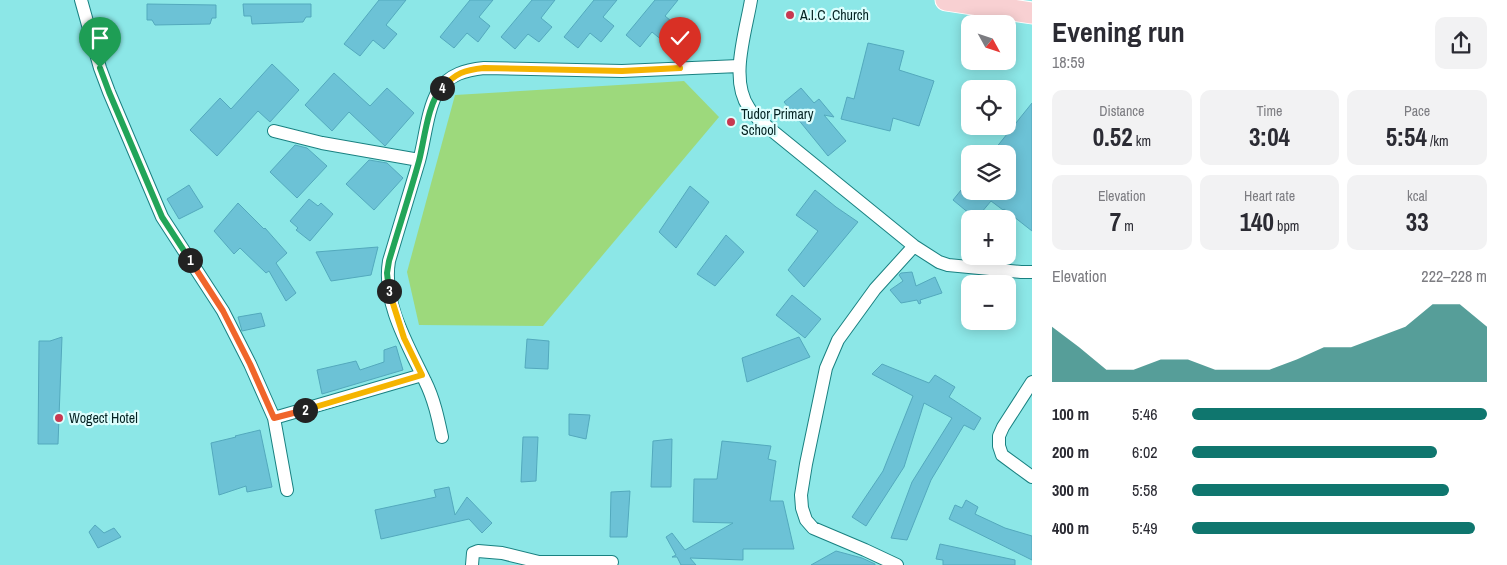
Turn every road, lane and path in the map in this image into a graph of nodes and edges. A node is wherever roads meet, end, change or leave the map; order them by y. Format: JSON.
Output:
{"nodes":[{"id":1,"x":81,"y":0,"type":"edge"},
{"id":2,"x":751,"y":0,"type":"edge"},
{"id":3,"x":946,"y":0,"type":"edge"},
{"id":4,"x":1032,"y":13,"type":"edge"},
{"id":5,"x":739,"y":66,"type":"junction"},
{"id":6,"x":274,"y":131,"type":"dead end"},
{"id":7,"x":419,"y":160,"type":"junction"},
{"id":8,"x":914,"y":246,"type":"junction"},
{"id":9,"x":1032,"y":272,"type":"edge"},
{"id":10,"x":422,"y":375,"type":"junction"},
{"id":11,"x":1032,"y":382,"type":"edge"},
{"id":12,"x":274,"y":418,"type":"junction"},
{"id":13,"x":442,"y":437,"type":"dead end"},
{"id":14,"x":1032,"y":477,"type":"edge"},
{"id":15,"x":287,"y":490,"type":"dead end"},
{"id":16,"x":612,"y":562,"type":"dead end"},
{"id":17,"x":586,"y":564,"type":"edge"},
{"id":18,"x":472,"y":565,"type":"edge"},
{"id":19,"x":897,"y":565,"type":"edge"}],
"edges":[{"from":1,"to":12,"type":"street"},
{"from":2,"to":5,"type":"street"},
{"from":3,"to":4,"type":"highway"},
{"from":5,"to":7,"type":"street"},
{"from":5,"to":8,"type":"street"},
{"from":6,"to":7,"type":"street"},
{"from":7,"to":10,"type":"street"},
{"from":8,"to":9,"type":"street"},
{"from":8,"to":19,"type":"street"},
{"from":10,"to":12,"type":"street"},
{"from":10,"to":13,"type":"street"},
{"from":11,"to":14,"type":"street"},
{"from":12,"to":15,"type":"street"},
{"from":16,"to":17,"type":"street"},
{"from":17,"to":18,"type":"street"}]}
